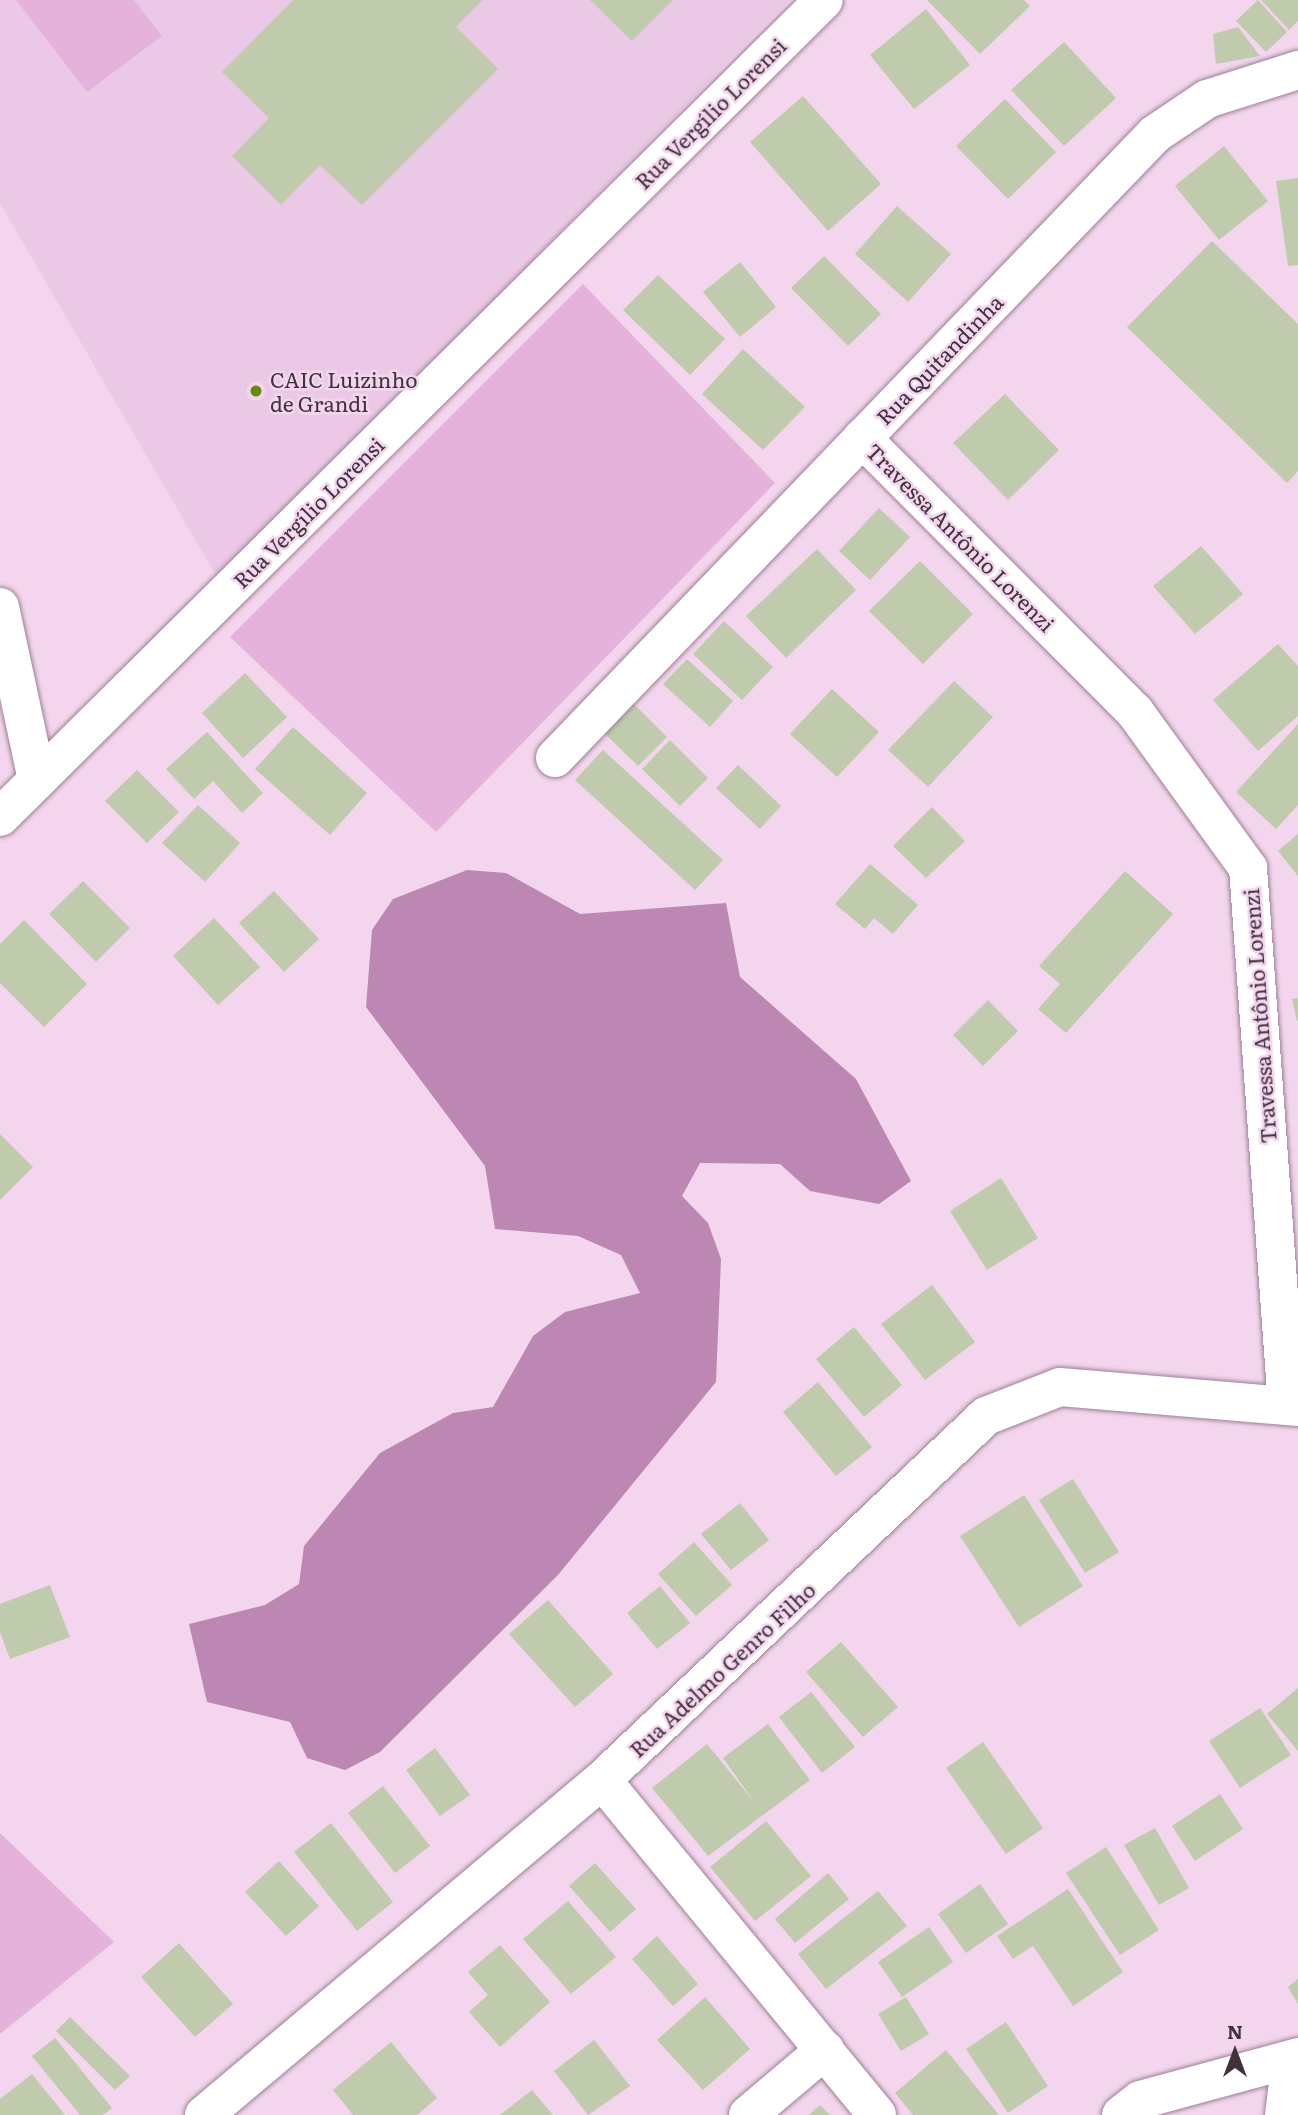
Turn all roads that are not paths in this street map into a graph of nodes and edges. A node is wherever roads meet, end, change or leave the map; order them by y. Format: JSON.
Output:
{"nodes":[{"id":1,"x":824,"y":0,"type":"edge"},
{"id":2,"x":1298,"y":70,"type":"edge"},
{"id":3,"x":862,"y":438,"type":"junction"},
{"id":4,"x":0,"y":607,"type":"edge"},
{"id":5,"x":555,"y":758,"type":"dead end"},
{"id":6,"x":37,"y":780,"type":"junction"},
{"id":7,"x":0,"y":817,"type":"edge"},
{"id":8,"x":1292,"y":1407,"type":"edge"},
{"id":9,"x":602,"y":1780,"type":"junction"},
{"id":10,"x":825,"y":2050,"type":"junction"},
{"id":11,"x":1295,"y":2058,"type":"edge"},
{"id":12,"x":204,"y":2115,"type":"edge"},
{"id":13,"x":748,"y":2115,"type":"edge"},
{"id":14,"x":877,"y":2115,"type":"edge"},
{"id":15,"x":1121,"y":2115,"type":"edge"},
{"id":16,"x":1284,"y":2115,"type":"edge"}],
"edges":[{"from":1,"to":6,"type":"street","name":"Rua Vergílio Lorensi"},
{"from":2,"to":3,"type":"street","name":"Rua Quitandinha"},
{"from":3,"to":5,"type":"street","name":"Rua Quitandinha"},
{"from":3,"to":8,"type":"street","name":"Travessa Antônio Lorenzi"},
{"from":4,"to":6,"type":"street"},
{"from":6,"to":7,"type":"street","name":"Rua Vergílio Lorensi"},
{"from":8,"to":9,"type":"street","name":"Rua Adelmo Genro Filho"},
{"from":9,"to":10,"type":"street"},
{"from":9,"to":12,"type":"street","name":"Rua Adelmo Genro Filho"},
{"from":10,"to":13,"type":"street"},
{"from":10,"to":14,"type":"street"},
{"from":11,"to":15,"type":"street"},
{"from":11,"to":16,"type":"street"}]}
